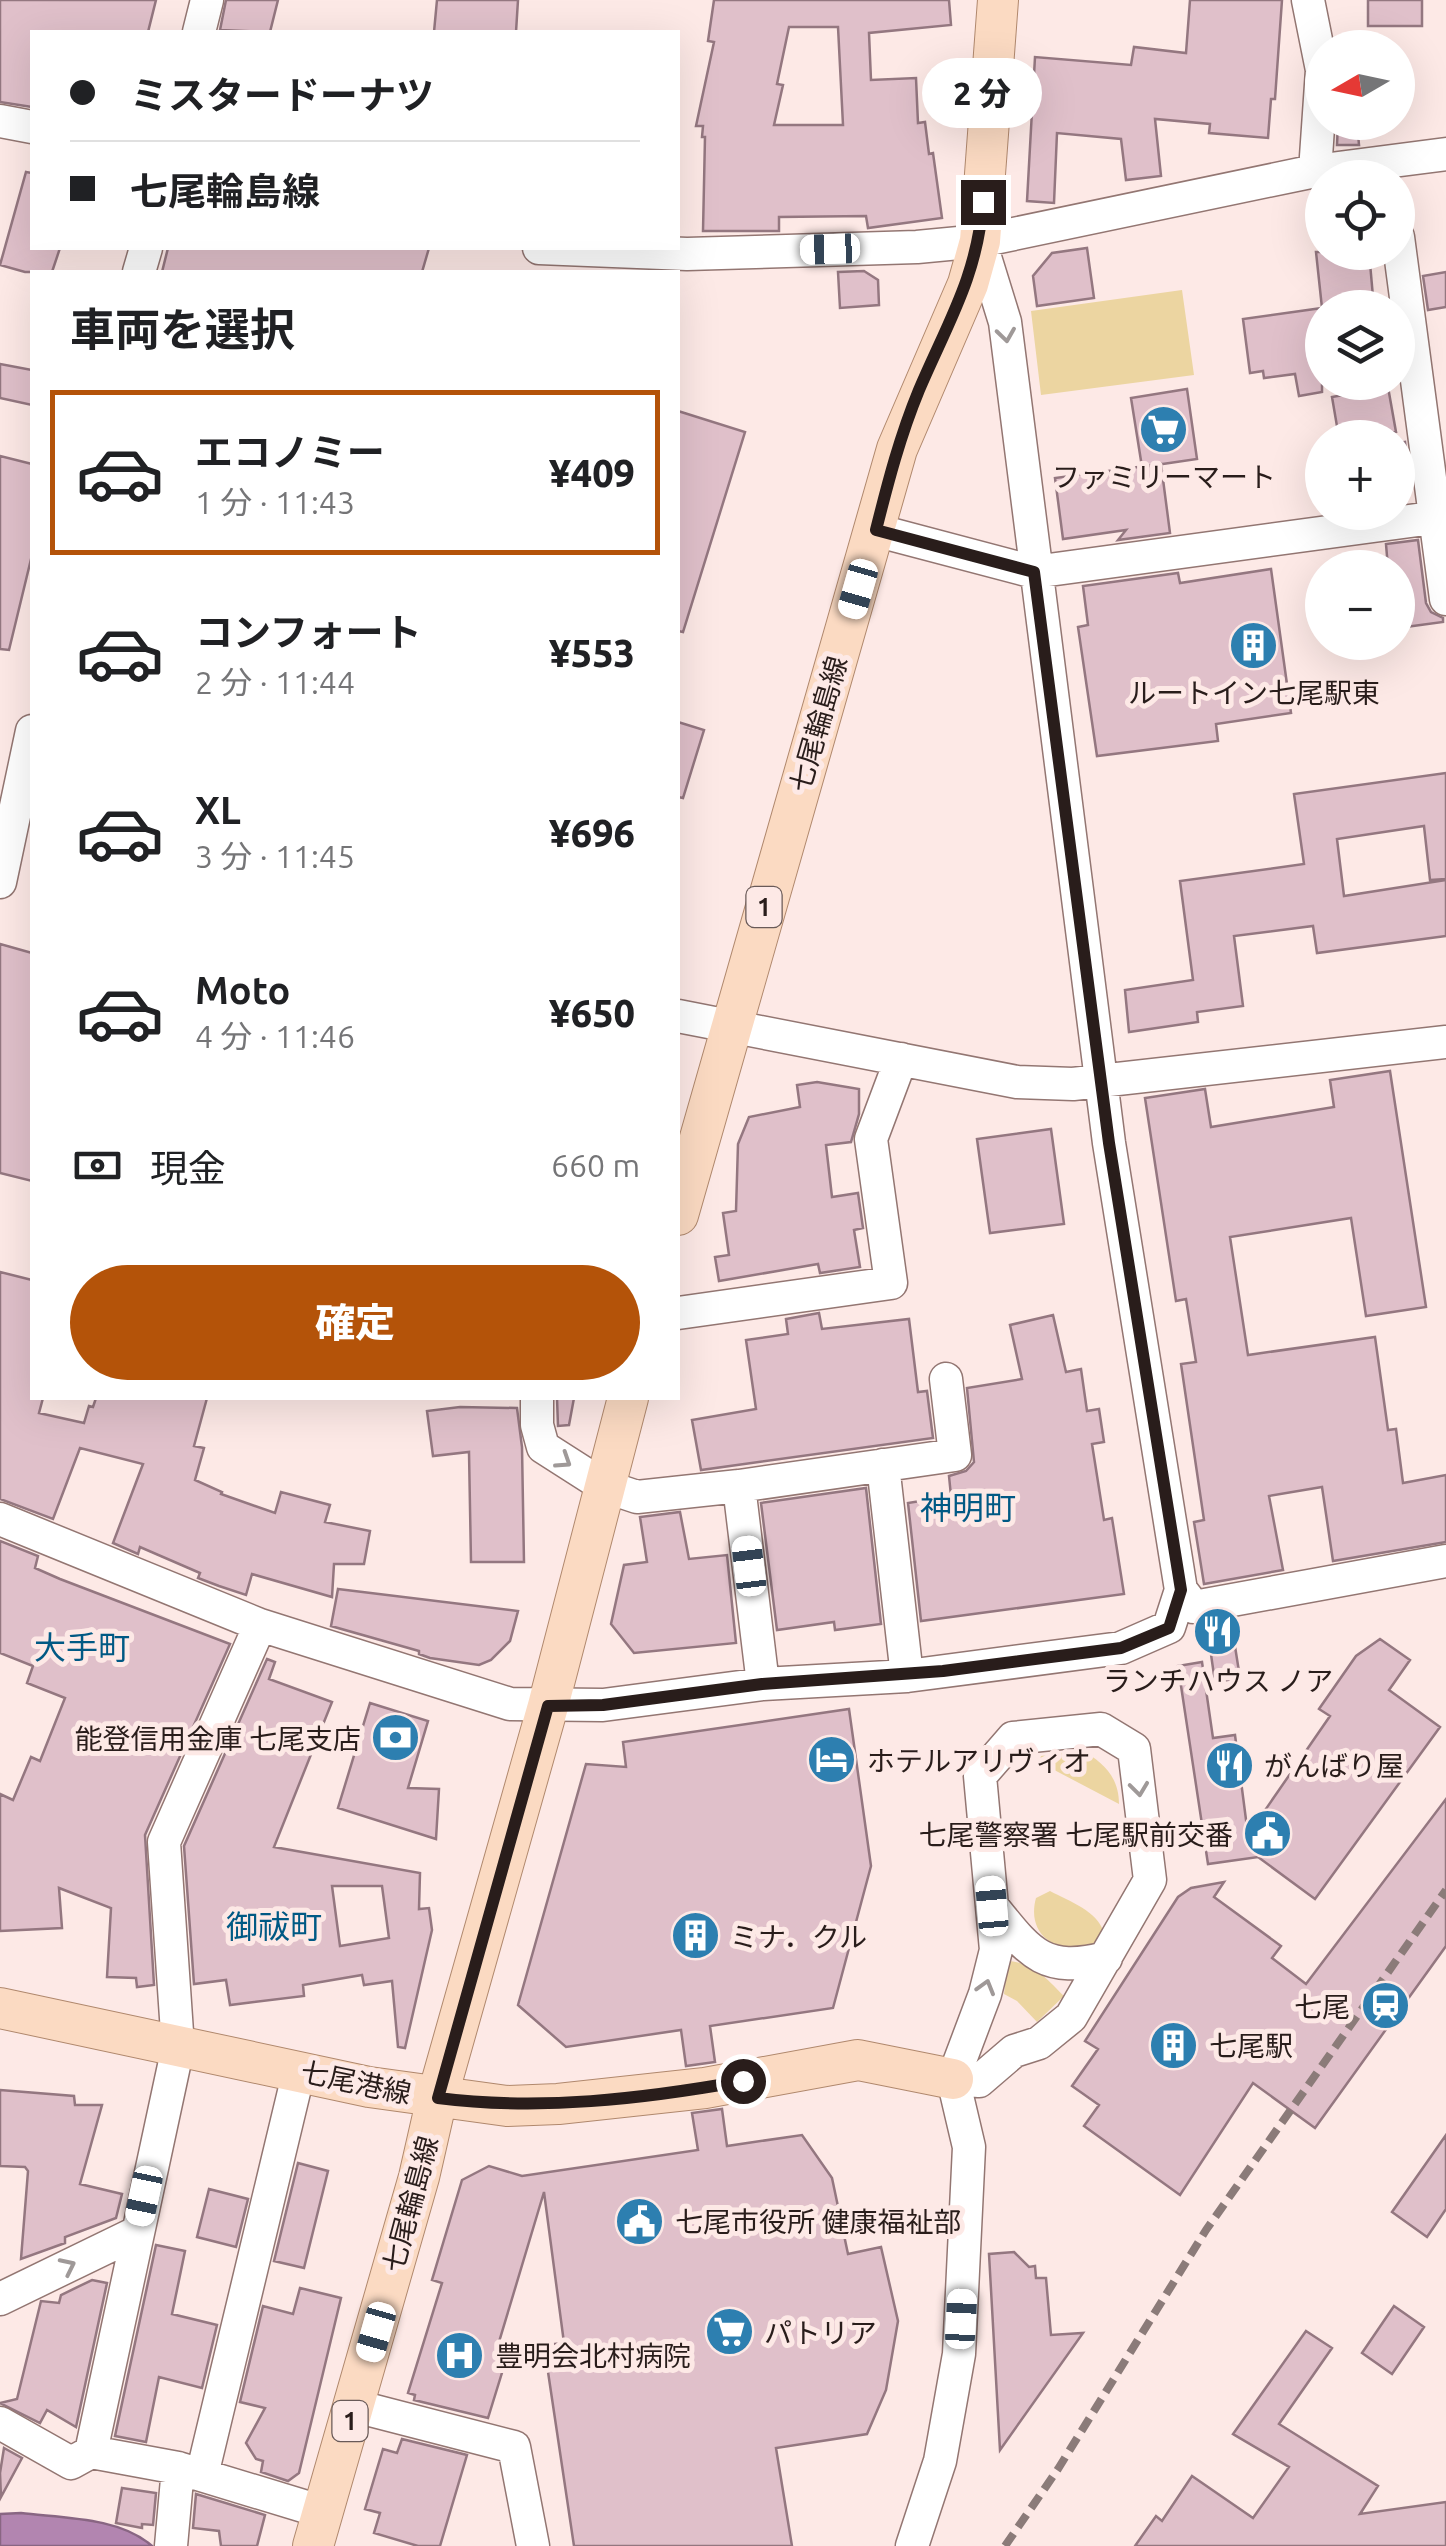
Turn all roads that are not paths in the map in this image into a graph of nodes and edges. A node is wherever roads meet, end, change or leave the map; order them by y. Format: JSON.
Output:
{"nodes":[{"id":1,"x":207,"y":0,"type":"edge"},
{"id":2,"x":998,"y":0,"type":"edge"},
{"id":3,"x":1308,"y":0,"type":"edge"},
{"id":4,"x":200,"y":30,"type":"edge"},
{"id":5,"x":0,"y":121,"type":"edge"},
{"id":6,"x":30,"y":127,"type":"edge"},
{"id":7,"x":1446,"y":154,"type":"edge"},
{"id":8,"x":1317,"y":160,"type":"edge"},
{"id":9,"x":1415,"y":163,"type":"edge"},
{"id":10,"x":1305,"y":172,"type":"edge"},
{"id":11,"x":980,"y":241,"type":"junction"},
{"id":12,"x":542,"y":256,"type":"edge"},
{"id":13,"x":1403,"y":270,"type":"edge"},
{"id":14,"x":1440,"y":516,"type":"edge"},
{"id":15,"x":876,"y":530,"type":"junction"},
{"id":16,"x":1034,"y":572,"type":"junction"},
{"id":17,"x":1446,"y":599,"type":"edge"},
{"id":18,"x":30,"y":745,"type":"edge"},
{"id":19,"x":9,"y":877,"type":"edge"},
{"id":20,"x":680,"y":1016,"type":"edge"},
{"id":21,"x":730,"y":1025,"type":"junction"},
{"id":22,"x":1446,"y":1042,"type":"edge"},
{"id":23,"x":901,"y":1059,"type":"junction"},
{"id":24,"x":1101,"y":1082,"type":"junction"},
{"id":25,"x":680,"y":1208,"type":"edge"},
{"id":26,"x":680,"y":1313,"type":"edge"},
{"id":27,"x":946,"y":1379,"type":"dead end"},
{"id":28,"x":536,"y":1400,"type":"edge"},
{"id":29,"x":627,"y":1400,"type":"edge"},
{"id":30,"x":883,"y":1465,"type":"junction"},
{"id":31,"x":604,"y":1486,"type":"junction"},
{"id":32,"x":740,"y":1486,"type":"junction"},
{"id":33,"x":0,"y":1519,"type":"edge"},
{"id":34,"x":1446,"y":1562,"type":"edge"},
{"id":35,"x":1181,"y":1590,"type":"junction"},
{"id":36,"x":260,"y":1625,"type":"junction"},
{"id":37,"x":907,"y":1676,"type":"junction"},
{"id":38,"x":762,"y":1684,"type":"junction"},
{"id":39,"x":548,"y":1706,"type":"junction"},
{"id":40,"x":992,"y":1906,"type":"junction"},
{"id":41,"x":1106,"y":1958,"type":"junction"},
{"id":42,"x":0,"y":2008,"type":"edge"},
{"id":43,"x":178,"y":2047,"type":"junction"},
{"id":44,"x":299,"y":2070,"type":"junction"},
{"id":45,"x":953,"y":2078,"type":"junction"},
{"id":46,"x":438,"y":2098,"type":"junction"},
{"id":47,"x":136,"y":2233,"type":"junction"},
{"id":48,"x":0,"y":2299,"type":"edge"},
{"id":49,"x":355,"y":2406,"type":"junction"},
{"id":50,"x":0,"y":2423,"type":"edge"},
{"id":51,"x":92,"y":2452,"type":"junction"},
{"id":52,"x":190,"y":2472,"type":"junction"},
{"id":53,"x":318,"y":2529,"type":"edge"},
{"id":54,"x":171,"y":2546,"type":"edge"},
{"id":55,"x":533,"y":2546,"type":"edge"},
{"id":56,"x":912,"y":2546,"type":"edge"}],
"edges":[{"from":1,"to":4,"type":"street"},
{"from":2,"to":11,"type":"main road","name":"七尾輪島線","number":"1"},
{"from":3,"to":8,"type":"street"},
{"from":5,"to":6,"type":"street"},
{"from":7,"to":9,"type":"street"},
{"from":10,"to":11,"type":"street"},
{"from":11,"to":12,"type":"street"},
{"from":11,"to":15,"type":"main road","name":"七尾輪島線","number":"1"},
{"from":11,"to":16,"type":"street","one_way":true},
{"from":13,"to":14,"type":"street"},
{"from":14,"to":16,"type":"street"},
{"from":14,"to":17,"type":"street"},
{"from":15,"to":16,"type":"street"},
{"from":15,"to":21,"type":"main road","name":"七尾輪島線","number":"1"},
{"from":16,"to":24,"type":"street"},
{"from":18,"to":19,"type":"street"},
{"from":20,"to":21,"type":"street"},
{"from":21,"to":23,"type":"street"},
{"from":21,"to":25,"type":"main road","name":"七尾輪島線","number":"1"},
{"from":22,"to":24,"type":"street"},
{"from":23,"to":24,"type":"street"},
{"from":23,"to":26,"type":"street"},
{"from":24,"to":35,"type":"street"},
{"from":27,"to":30,"type":"street"},
{"from":28,"to":31,"type":"street","one_way":true},
{"from":29,"to":31,"type":"main road","name":"七尾輪島線","number":"1"},
{"from":30,"to":32,"type":"street"},
{"from":30,"to":37,"type":"street"},
{"from":31,"to":32,"type":"street"},
{"from":31,"to":39,"type":"main road","name":"七尾輪島線","number":"1"},
{"from":32,"to":38,"type":"street"},
{"from":33,"to":36,"type":"street"},
{"from":34,"to":35,"type":"street"},
{"from":35,"to":37,"type":"street"},
{"from":36,"to":39,"type":"street"},
{"from":36,"to":43,"type":"street"},
{"from":37,"to":38,"type":"street"},
{"from":38,"to":39,"type":"street"},
{"from":39,"to":46,"type":"main road","name":"七尾輪島線","number":"1"},
{"from":40,"to":41,"type":"street"},
{"from":40,"to":41,"type":"street","one_way":true},
{"from":45,"to":40,"type":"street","one_way":true},
{"from":41,"to":45,"type":"street"},
{"from":42,"to":43,"type":"main road","name":"七尾港線"},
{"from":43,"to":44,"type":"main road","name":"七尾港線"},
{"from":43,"to":47,"type":"street"},
{"from":44,"to":46,"type":"main road","name":"七尾港線"},
{"from":44,"to":52,"type":"street"},
{"from":45,"to":46,"type":"main road","name":"七尾港線"},
{"from":45,"to":56,"type":"street"},
{"from":46,"to":49,"type":"main road","name":"七尾輪島線","number":"1"},
{"from":48,"to":47,"type":"street","one_way":true},
{"from":47,"to":51,"type":"street"},
{"from":49,"to":53,"type":"main road","name":"七尾輪島線","number":"1"},
{"from":49,"to":55,"type":"street"},
{"from":50,"to":51,"type":"street"},
{"from":51,"to":52,"type":"street"},
{"from":52,"to":53,"type":"street"},
{"from":52,"to":54,"type":"street"}]}
